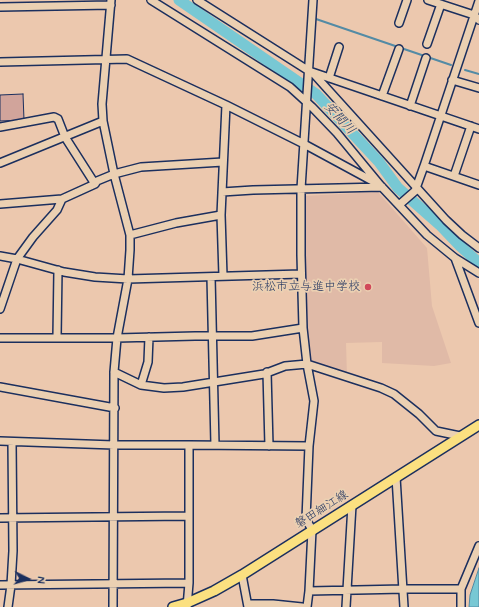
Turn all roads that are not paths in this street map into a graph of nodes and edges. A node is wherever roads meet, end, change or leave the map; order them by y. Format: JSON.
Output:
{"nodes":[{"id":1,"x":151,"y":0,"type":"edge"},
{"id":2,"x":197,"y":0,"type":"edge"},
{"id":3,"x":313,"y":0,"type":"edge"},
{"id":4,"x":407,"y":0,"type":"edge"},
{"id":5,"x":428,"y":0,"type":"edge"},
{"id":6,"x":479,"y":1,"type":"edge"},
{"id":7,"x":111,"y":2,"type":"edge"},
{"id":8,"x":441,"y":4,"type":"junction"},
{"id":9,"x":0,"y":7,"type":"edge"},
{"id":10,"x":476,"y":18,"type":"edge"},
{"id":11,"x":399,"y":23,"type":"dead end"},
{"id":12,"x":428,"y":44,"type":"dead end"},
{"id":13,"x":339,"y":47,"type":"dead end"},
{"id":14,"x":399,"y":49,"type":"dead end"},
{"id":15,"x":426,"y":58,"type":"dead end"},
{"id":16,"x":106,"y":60,"type":"junction"},
{"id":17,"x":0,"y":62,"type":"edge"},
{"id":18,"x":311,"y":73,"type":"junction"},
{"id":19,"x":329,"y":78,"type":"junction"},
{"id":20,"x":452,"y":80,"type":"junction"},
{"id":21,"x":479,"y":88,"type":"edge"},
{"id":22,"x":382,"y":96,"type":"junction"},
{"id":23,"x":308,"y":101,"type":"junction"},
{"id":24,"x":226,"y":105,"type":"junction"},
{"id":25,"x":410,"y":106,"type":"junction"},
{"id":26,"x":440,"y":117,"type":"junction"},
{"id":27,"x":103,"y":121,"type":"junction"},
{"id":28,"x":471,"y":126,"type":"junction"},
{"id":29,"x":0,"y":127,"type":"edge"},
{"id":30,"x":479,"y":129,"type":"edge"},
{"id":31,"x":65,"y":137,"type":"junction"},
{"id":32,"x":304,"y":144,"type":"junction"},
{"id":33,"x":223,"y":162,"type":"junction"},
{"id":34,"x":0,"y":163,"type":"edge"},
{"id":35,"x":424,"y":166,"type":"junction"},
{"id":36,"x":114,"y":174,"type":"junction"},
{"id":37,"x":454,"y":176,"type":"junction"},
{"id":38,"x":95,"y":184,"type":"junction"},
{"id":39,"x":479,"y":185,"type":"edge"},
{"id":40,"x":381,"y":186,"type":"junction"},
{"id":41,"x":301,"y":189,"type":"junction"},
{"id":42,"x":416,"y":189,"type":"junction"},
{"id":43,"x":222,"y":192,"type":"junction"},
{"id":44,"x":62,"y":200,"type":"junction"},
{"id":45,"x":400,"y":203,"type":"junction"},
{"id":46,"x":0,"y":204,"type":"edge"},
{"id":47,"x":221,"y":215,"type":"junction"},
{"id":48,"x":130,"y":235,"type":"junction"},
{"id":49,"x":479,"y":248,"type":"edge"},
{"id":50,"x":0,"y":256,"type":"edge"},
{"id":51,"x":455,"y":258,"type":"junction"},
{"id":52,"x":17,"y":259,"type":"junction"},
{"id":53,"x":58,"y":270,"type":"junction"},
{"id":54,"x":479,"y":273,"type":"edge"},
{"id":55,"x":301,"y":274,"type":"junction"},
{"id":56,"x":223,"y":276,"type":"junction"},
{"id":57,"x":211,"y":277,"type":"junction"},
{"id":58,"x":128,"y":279,"type":"junction"},
{"id":59,"x":3,"y":287,"type":"edge"},
{"id":60,"x":0,"y":309,"type":"edge"},
{"id":61,"x":479,"y":323,"type":"edge"},
{"id":62,"x":303,"y":328,"type":"junction"},
{"id":63,"x":212,"y":336,"type":"junction"},
{"id":64,"x":57,"y":337,"type":"junction"},
{"id":65,"x":149,"y":337,"type":"junction"},
{"id":66,"x":0,"y":338,"type":"edge"},
{"id":67,"x":117,"y":338,"type":"junction"},
{"id":68,"x":307,"y":364,"type":"junction"},
{"id":69,"x":114,"y":372,"type":"junction"},
{"id":70,"x":267,"y":372,"type":"junction"},
{"id":71,"x":214,"y":383,"type":"junction"},
{"id":72,"x":141,"y":386,"type":"junction"},
{"id":73,"x":0,"y":387,"type":"edge"},
{"id":74,"x":115,"y":408,"type":"junction"},
{"id":75,"x":479,"y":427,"type":"edge"},
{"id":76,"x":460,"y":436,"type":"junction"},
{"id":77,"x":0,"y":441,"type":"edge"},
{"id":78,"x":12,"y":442,"type":"junction"},
{"id":79,"x":114,"y":445,"type":"junction"},
{"id":80,"x":189,"y":445,"type":"junction"},
{"id":81,"x":215,"y":446,"type":"junction"},
{"id":82,"x":269,"y":446,"type":"junction"},
{"id":83,"x":309,"y":446,"type":"junction"},
{"id":84,"x":396,"y":477,"type":"junction"},
{"id":85,"x":352,"y":505,"type":"junction"},
{"id":86,"x":114,"y":516,"type":"junction"},
{"id":87,"x":188,"y":516,"type":"junction"},
{"id":88,"x":0,"y":518,"type":"edge"},
{"id":89,"x":12,"y":518,"type":"junction"},
{"id":90,"x":312,"y":530,"type":"junction"},
{"id":91,"x":479,"y":546,"type":"edge"},
{"id":92,"x":242,"y":575,"type":"junction"},
{"id":93,"x":189,"y":583,"type":"junction"},
{"id":94,"x":0,"y":585,"type":"edge"},
{"id":95,"x":11,"y":585,"type":"junction"},
{"id":96,"x":114,"y":585,"type":"junction"},
{"id":97,"x":404,"y":589,"type":"junction"},
{"id":98,"x":461,"y":589,"type":"junction"},
{"id":99,"x":346,"y":590,"type":"junction"},
{"id":100,"x":309,"y":591,"type":"junction"},
{"id":101,"x":187,"y":605,"type":"edge"},
{"id":102,"x":248,"y":606,"type":"edge"},
{"id":103,"x":8,"y":607,"type":"edge"},
{"id":104,"x":114,"y":607,"type":"edge"},
{"id":105,"x":173,"y":607,"type":"edge"},
{"id":106,"x":302,"y":607,"type":"edge"},
{"id":107,"x":307,"y":607,"type":"edge"},
{"id":108,"x":346,"y":607,"type":"edge"},
{"id":109,"x":404,"y":607,"type":"edge"},
{"id":110,"x":461,"y":607,"type":"edge"}],
"edges":[{"from":1,"to":23,"type":"street"},
{"from":2,"to":18,"type":"street"},
{"from":3,"to":18,"type":"street"},
{"from":4,"to":11,"type":"street"},
{"from":5,"to":8,"type":"street"},
{"from":6,"to":10,"type":"street"},
{"from":7,"to":9,"type":"street"},
{"from":7,"to":16,"type":"street"},
{"from":8,"to":10,"type":"street"},
{"from":8,"to":12,"type":"street"},
{"from":10,"to":20,"type":"street"},
{"from":13,"to":19,"type":"street"},
{"from":14,"to":22,"type":"street"},
{"from":15,"to":25,"type":"street"},
{"from":16,"to":17,"type":"street"},
{"from":16,"to":24,"type":"street"},
{"from":16,"to":27,"type":"street"},
{"from":18,"to":19,"type":"street"},
{"from":18,"to":23,"type":"street"},
{"from":18,"to":42,"type":"street"},
{"from":19,"to":22,"type":"street"},
{"from":20,"to":21,"type":"street"},
{"from":20,"to":26,"type":"street"},
{"from":22,"to":25,"type":"street"},
{"from":23,"to":32,"type":"street"},
{"from":23,"to":40,"type":"street"},
{"from":24,"to":32,"type":"street"},
{"from":24,"to":33,"type":"street"},
{"from":25,"to":26,"type":"street"},
{"from":26,"to":28,"type":"street"},
{"from":26,"to":35,"type":"street"},
{"from":27,"to":31,"type":"street"},
{"from":27,"to":36,"type":"street"},
{"from":28,"to":30,"type":"street"},
{"from":28,"to":37,"type":"street"},
{"from":29,"to":31,"type":"street"},
{"from":31,"to":34,"type":"street"},
{"from":31,"to":38,"type":"street"},
{"from":32,"to":40,"type":"street"},
{"from":32,"to":41,"type":"street"},
{"from":33,"to":36,"type":"street"},
{"from":33,"to":43,"type":"street"},
{"from":35,"to":37,"type":"street"},
{"from":35,"to":42,"type":"street"},
{"from":36,"to":38,"type":"street"},
{"from":36,"to":48,"type":"street"},
{"from":37,"to":39,"type":"street"},
{"from":38,"to":44,"type":"street"},
{"from":40,"to":41,"type":"street"},
{"from":40,"to":45,"type":"street"},
{"from":41,"to":43,"type":"street"},
{"from":41,"to":55,"type":"street"},
{"from":42,"to":45,"type":"street"},
{"from":42,"to":49,"type":"street"},
{"from":43,"to":47,"type":"street"},
{"from":44,"to":46,"type":"street"},
{"from":44,"to":52,"type":"street"},
{"from":45,"to":51,"type":"street"},
{"from":47,"to":48,"type":"street"},
{"from":47,"to":56,"type":"street"},
{"from":48,"to":58,"type":"street"},
{"from":50,"to":52,"type":"street"},
{"from":51,"to":54,"type":"street"},
{"from":51,"to":61,"type":"street"},
{"from":52,"to":53,"type":"street"},
{"from":52,"to":59,"type":"street"},
{"from":53,"to":58,"type":"street"},
{"from":53,"to":64,"type":"street"},
{"from":55,"to":56,"type":"street"},
{"from":55,"to":62,"type":"street"},
{"from":56,"to":57,"type":"street"},
{"from":57,"to":58,"type":"street"},
{"from":57,"to":63,"type":"street"},
{"from":58,"to":67,"type":"street"},
{"from":59,"to":60,"type":"street"},
{"from":62,"to":63,"type":"street"},
{"from":62,"to":68,"type":"street"},
{"from":63,"to":65,"type":"street"},
{"from":63,"to":71,"type":"street"},
{"from":64,"to":66,"type":"street"},
{"from":64,"to":67,"type":"street"},
{"from":65,"to":67,"type":"street"},
{"from":65,"to":72,"type":"street"},
{"from":67,"to":69,"type":"street"},
{"from":68,"to":70,"type":"street"},
{"from":68,"to":76,"type":"street"},
{"from":68,"to":83,"type":"street"},
{"from":69,"to":72,"type":"street"},
{"from":69,"to":74,"type":"street"},
{"from":70,"to":71,"type":"street"},
{"from":70,"to":82,"type":"street"},
{"from":71,"to":72,"type":"street"},
{"from":71,"to":81,"type":"street"},
{"from":73,"to":74,"type":"street"},
{"from":74,"to":79,"type":"street"},
{"from":75,"to":76,"type":"main road","name":"磐田細江線"},
{"from":76,"to":84,"type":"main road","name":"磐田細江線"},
{"from":77,"to":78,"type":"street"},
{"from":78,"to":79,"type":"street"},
{"from":78,"to":89,"type":"street"},
{"from":79,"to":80,"type":"street"},
{"from":79,"to":86,"type":"street"},
{"from":80,"to":81,"type":"street"},
{"from":80,"to":87,"type":"street"},
{"from":81,"to":82,"type":"street"},
{"from":82,"to":83,"type":"street"},
{"from":83,"to":90,"type":"street"},
{"from":84,"to":85,"type":"main road","name":"磐田細江線"},
{"from":84,"to":97,"type":"street"},
{"from":85,"to":90,"type":"main road","name":"磐田細江線"},
{"from":85,"to":99,"type":"street"},
{"from":86,"to":87,"type":"street"},
{"from":86,"to":89,"type":"street"},
{"from":86,"to":96,"type":"street"},
{"from":87,"to":93,"type":"street"},
{"from":88,"to":89,"type":"street"},
{"from":89,"to":95,"type":"street"},
{"from":90,"to":92,"type":"main road","name":"磐田細江線"},
{"from":90,"to":100,"type":"street"},
{"from":91,"to":98,"type":"street"},
{"from":92,"to":101,"type":"main road","name":"磐田細江線"},
{"from":92,"to":102,"type":"street"},
{"from":93,"to":96,"type":"street"},
{"from":93,"to":101,"type":"street"},
{"from":94,"to":95,"type":"street"},
{"from":95,"to":96,"type":"street"},
{"from":95,"to":103,"type":"street"},
{"from":96,"to":104,"type":"street"},
{"from":97,"to":98,"type":"street"},
{"from":97,"to":99,"type":"street"},
{"from":97,"to":109,"type":"street"},
{"from":98,"to":110,"type":"street"},
{"from":99,"to":100,"type":"street"},
{"from":99,"to":108,"type":"street"},
{"from":100,"to":107,"type":"street"},
{"from":101,"to":105,"type":"main road","name":"磐田細江線"},
{"from":102,"to":106,"type":"street"}]}
